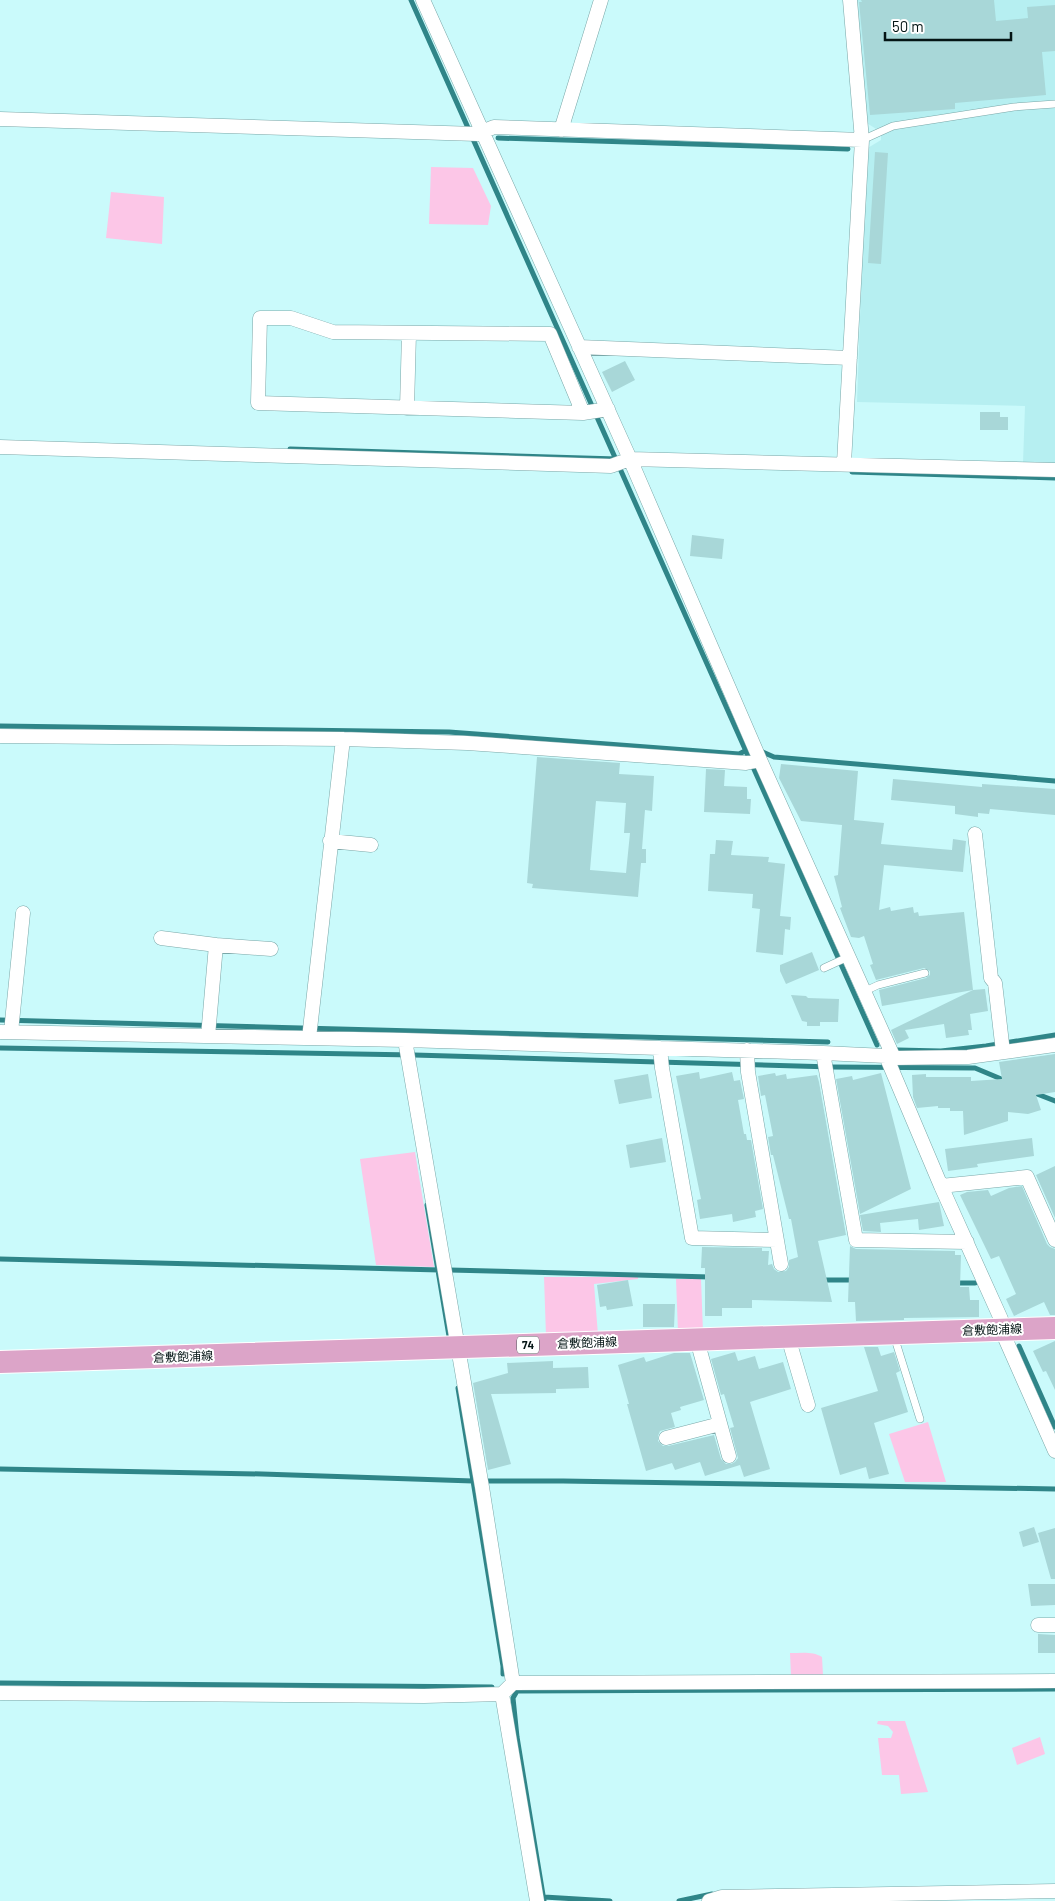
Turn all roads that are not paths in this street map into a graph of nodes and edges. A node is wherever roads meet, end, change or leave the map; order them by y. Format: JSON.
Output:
{"nodes":[{"id":1,"x":423,"y":0,"type":"edge"},
{"id":2,"x":601,"y":0,"type":"edge"},
{"id":3,"x":850,"y":0,"type":"edge"},
{"id":4,"x":1055,"y":104,"type":"edge"},
{"id":5,"x":0,"y":119,"type":"edge"},
{"id":6,"x":561,"y":130,"type":"junction"},
{"id":7,"x":474,"y":133,"type":"junction"},
{"id":8,"x":862,"y":140,"type":"junction"},
{"id":9,"x":409,"y":333,"type":"junction"},
{"id":10,"x":579,"y":347,"type":"junction"},
{"id":11,"x":850,"y":358,"type":"junction"},
{"id":12,"x":407,"y":408,"type":"junction"},
{"id":13,"x":595,"y":411,"type":"junction"},
{"id":14,"x":0,"y":446,"type":"edge"},
{"id":15,"x":621,"y":462,"type":"junction"},
{"id":16,"x":844,"y":463,"type":"junction"},
{"id":17,"x":1055,"y":470,"type":"edge"},
{"id":18,"x":0,"y":736,"type":"edge"},
{"id":19,"x":343,"y":739,"type":"junction"},
{"id":20,"x":754,"y":756,"type":"junction"},
{"id":21,"x":975,"y":834,"type":"dead end"},
{"id":22,"x":330,"y":841,"type":"junction"},
{"id":23,"x":370,"y":844,"type":"dead end"},
{"id":24,"x":23,"y":913,"type":"dead end"},
{"id":25,"x":161,"y":938,"type":"dead end"},
{"id":26,"x":216,"y":945,"type":"junction"},
{"id":27,"x":271,"y":949,"type":"dead end"},
{"id":28,"x":846,"y":958,"type":"junction"},
{"id":29,"x":824,"y":968,"type":"dead end"},
{"id":30,"x":925,"y":973,"type":"dead end"},
{"id":31,"x":863,"y":992,"type":"junction"},
{"id":32,"x":9,"y":1027,"type":"edge"},
{"id":33,"x":209,"y":1029,"type":"junction"},
{"id":34,"x":309,"y":1031,"type":"junction"},
{"id":35,"x":1055,"y":1045,"type":"edge"},
{"id":36,"x":1002,"y":1047,"type":"junction"},
{"id":37,"x":407,"y":1050,"type":"junction"},
{"id":38,"x":661,"y":1057,"type":"junction"},
{"id":39,"x":747,"y":1061,"type":"junction"},
{"id":40,"x":825,"y":1062,"type":"junction"},
{"id":41,"x":890,"y":1062,"type":"junction"},
{"id":42,"x":941,"y":1186,"type":"junction"},
{"id":43,"x":777,"y":1240,"type":"junction"},
{"id":44,"x":1055,"y":1240,"type":"edge"},
{"id":45,"x":967,"y":1242,"type":"junction"},
{"id":46,"x":781,"y":1264,"type":"dead end"},
{"id":47,"x":1055,"y":1328,"type":"edge"},
{"id":48,"x":1001,"y":1330,"type":"junction"},
{"id":49,"x":893,"y":1333,"type":"junction"},
{"id":50,"x":788,"y":1337,"type":"junction"},
{"id":51,"x":697,"y":1340,"type":"junction"},
{"id":52,"x":458,"y":1348,"type":"junction"},
{"id":53,"x":0,"y":1362,"type":"edge"},
{"id":54,"x":808,"y":1405,"type":"dead end"},
{"id":55,"x":920,"y":1419,"type":"dead end"},
{"id":56,"x":720,"y":1424,"type":"junction"},
{"id":57,"x":666,"y":1438,"type":"dead end"},
{"id":58,"x":1055,"y":1451,"type":"edge"},
{"id":59,"x":729,"y":1456,"type":"dead end"},
{"id":60,"x":1038,"y":1625,"type":"dead end"},
{"id":61,"x":1055,"y":1625,"type":"edge"},
{"id":62,"x":1055,"y":1681,"type":"edge"},
{"id":63,"x":513,"y":1683,"type":"junction"},
{"id":64,"x":0,"y":1693,"type":"edge"},
{"id":65,"x":502,"y":1694,"type":"junction"},
{"id":66,"x":1055,"y":1891,"type":"edge"},
{"id":67,"x":537,"y":1901,"type":"edge"},
{"id":68,"x":709,"y":1901,"type":"edge"}],
"edges":[{"from":1,"to":7,"type":"street"},
{"from":2,"to":6,"type":"street"},
{"from":3,"to":8,"type":"street"},
{"from":4,"to":8,"type":"lane"},
{"from":5,"to":7,"type":"street"},
{"from":6,"to":7,"type":"street"},
{"from":6,"to":8,"type":"street"},
{"from":7,"to":10,"type":"street"},
{"from":8,"to":11,"type":"street"},
{"from":9,"to":12,"type":"street"},
{"from":9,"to":12,"type":"street"},
{"from":9,"to":13,"type":"street"},
{"from":10,"to":11,"type":"street"},
{"from":10,"to":13,"type":"street"},
{"from":11,"to":16,"type":"street"},
{"from":12,"to":13,"type":"street"},
{"from":13,"to":15,"type":"street"},
{"from":14,"to":15,"type":"street"},
{"from":15,"to":16,"type":"street"},
{"from":15,"to":20,"type":"street"},
{"from":16,"to":17,"type":"street"},
{"from":18,"to":19,"type":"street"},
{"from":19,"to":20,"type":"street"},
{"from":19,"to":22,"type":"street"},
{"from":20,"to":28,"type":"street"},
{"from":21,"to":36,"type":"street"},
{"from":22,"to":23,"type":"street"},
{"from":22,"to":34,"type":"street"},
{"from":24,"to":32,"type":"street"},
{"from":25,"to":26,"type":"street"},
{"from":26,"to":27,"type":"street"},
{"from":26,"to":33,"type":"street"},
{"from":28,"to":29,"type":"lane"},
{"from":28,"to":31,"type":"street"},
{"from":30,"to":31,"type":"lane"},
{"from":31,"to":41,"type":"street"},
{"from":32,"to":33,"type":"street"},
{"from":33,"to":34,"type":"street"},
{"from":34,"to":37,"type":"street"},
{"from":35,"to":36,"type":"street"},
{"from":36,"to":41,"type":"street"},
{"from":37,"to":38,"type":"street"},
{"from":37,"to":52,"type":"street"},
{"from":38,"to":39,"type":"street"},
{"from":38,"to":43,"type":"street"},
{"from":39,"to":40,"type":"street"},
{"from":39,"to":43,"type":"street"},
{"from":40,"to":41,"type":"street"},
{"from":40,"to":45,"type":"street"},
{"from":41,"to":42,"type":"street"},
{"from":42,"to":44,"type":"street"},
{"from":42,"to":45,"type":"street"},
{"from":43,"to":46,"type":"street"},
{"from":45,"to":48,"type":"street"},
{"from":47,"to":48,"type":"main road","name":"倉敷飽浦線","number":"74"},
{"from":48,"to":49,"type":"main road","name":"倉敷飽浦線","number":"74"},
{"from":48,"to":58,"type":"street"},
{"from":49,"to":50,"type":"main road","name":"倉敷飽浦線","number":"74"},
{"from":49,"to":55,"type":"lane"},
{"from":50,"to":51,"type":"main road","name":"倉敷飽浦線","number":"74"},
{"from":50,"to":54,"type":"street"},
{"from":51,"to":52,"type":"main road","name":"倉敷飽浦線","number":"74"},
{"from":51,"to":56,"type":"street"},
{"from":52,"to":53,"type":"main road","name":"倉敷飽浦線","number":"74"},
{"from":52,"to":63,"type":"street"},
{"from":56,"to":57,"type":"street"},
{"from":56,"to":59,"type":"street"},
{"from":60,"to":61,"type":"street"},
{"from":62,"to":63,"type":"street"},
{"from":63,"to":65,"type":"street"},
{"from":64,"to":65,"type":"street"},
{"from":65,"to":67,"type":"street"},
{"from":66,"to":68,"type":"street"}]}
